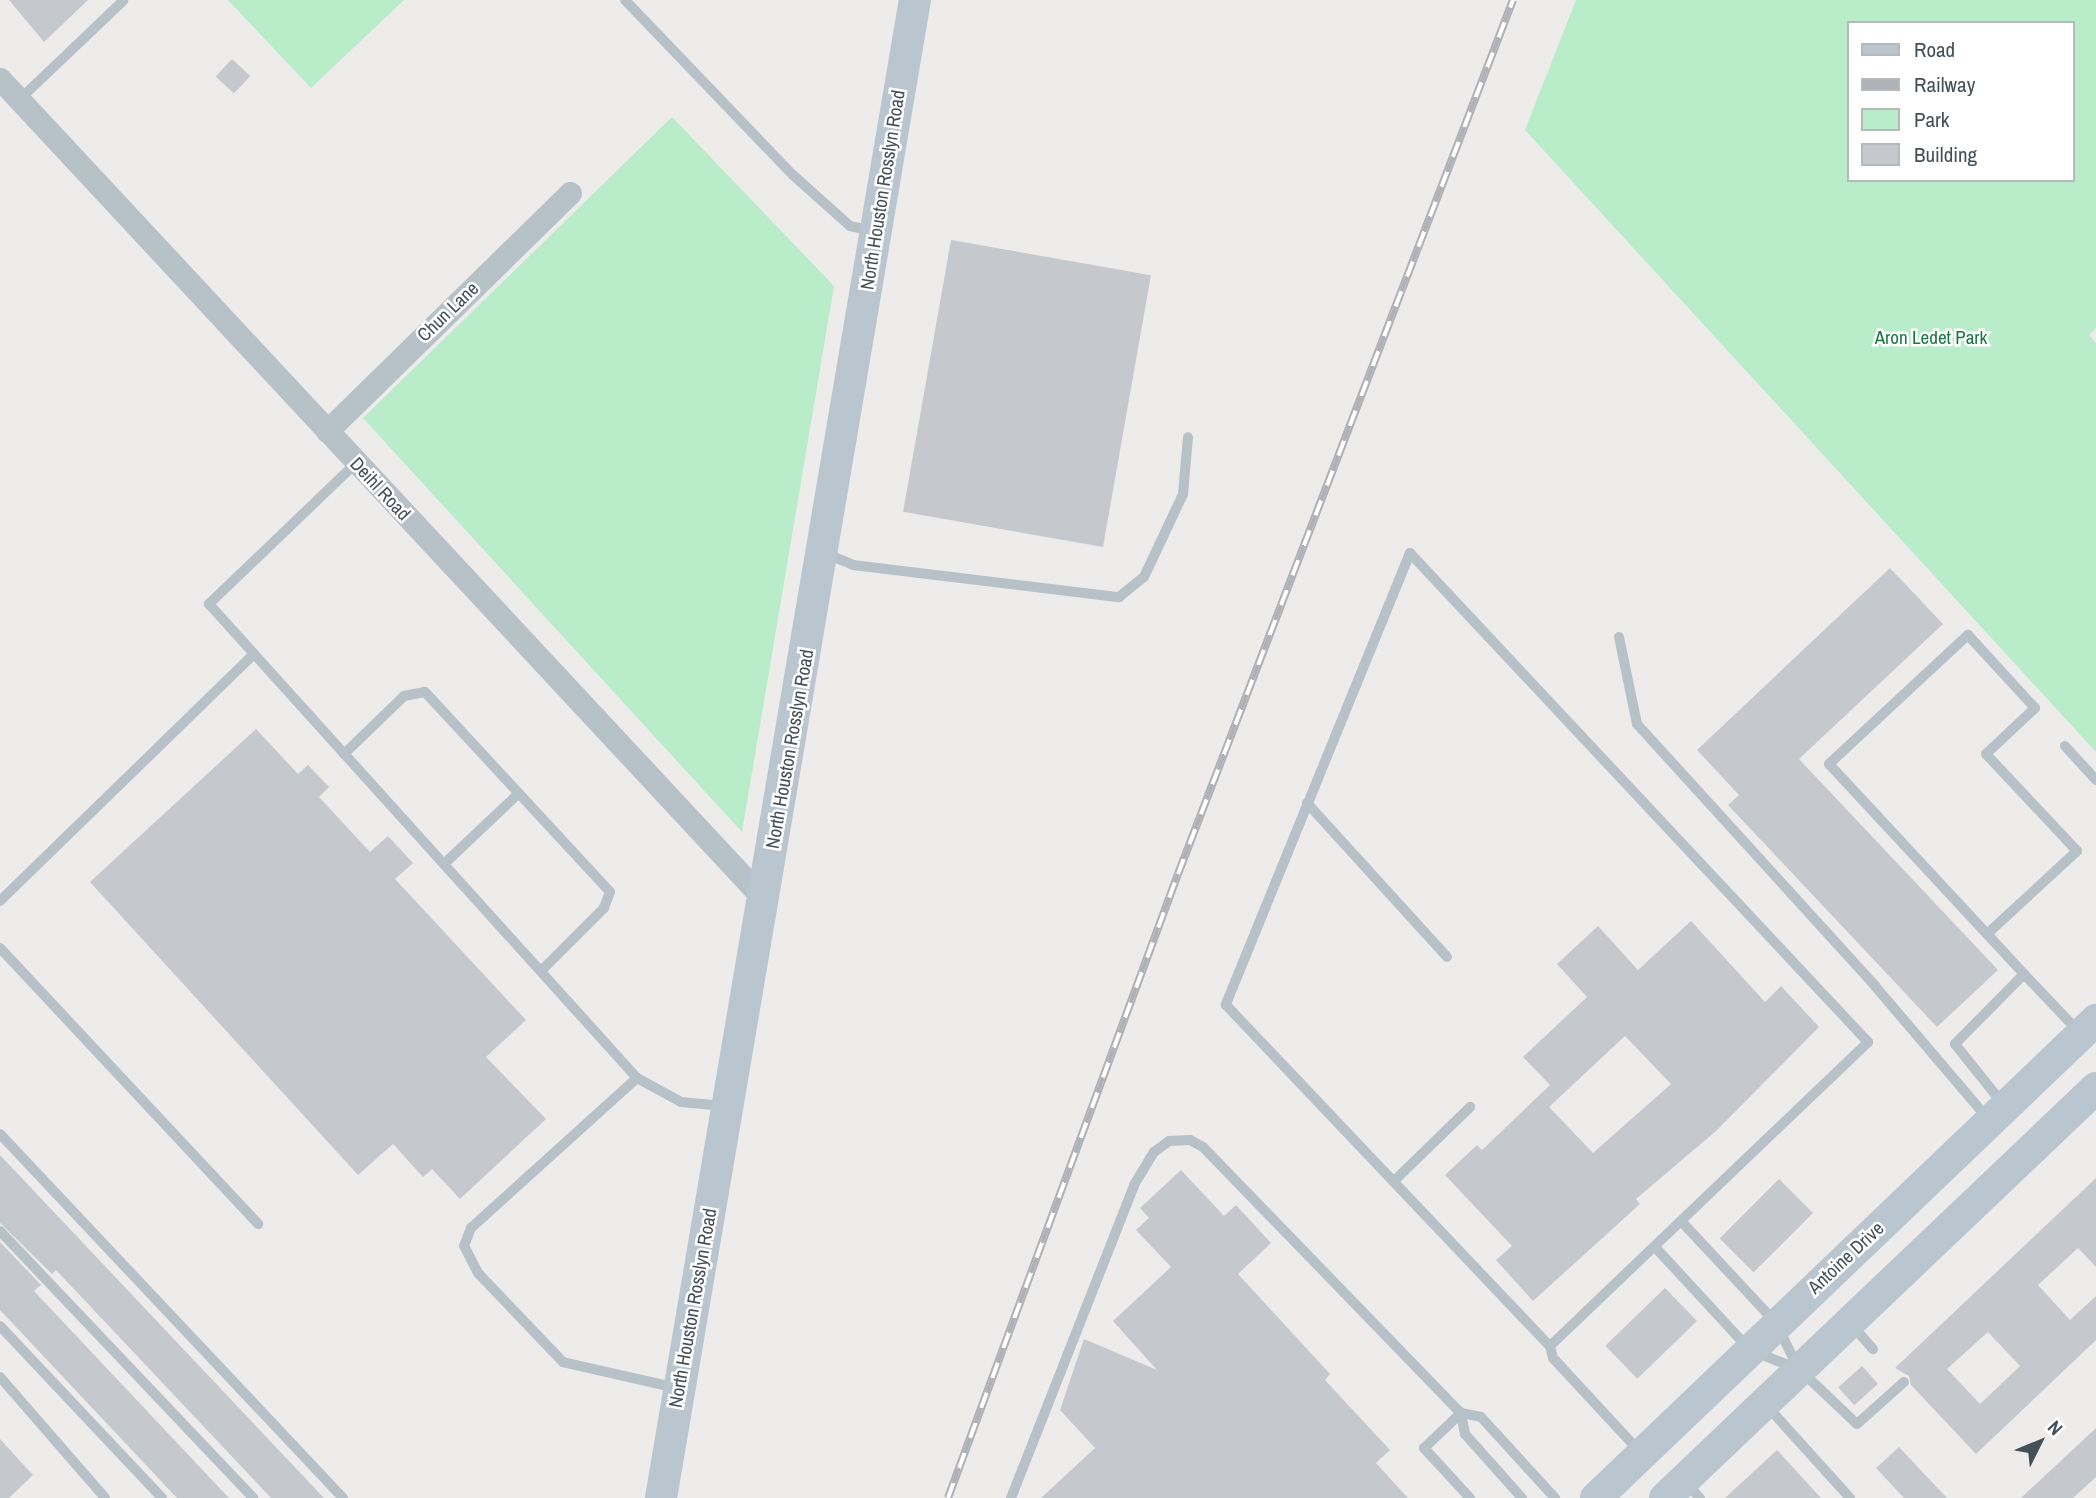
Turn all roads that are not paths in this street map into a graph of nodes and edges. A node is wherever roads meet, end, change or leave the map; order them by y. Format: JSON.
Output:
{"nodes":[{"id":1,"x":625,"y":0,"type":"edge"},
{"id":2,"x":915,"y":0,"type":"edge"},
{"id":3,"x":123,"y":1,"type":"edge"},
{"id":4,"x":0,"y":79,"type":"edge"},
{"id":5,"x":19,"y":100,"type":"junction"},
{"id":6,"x":570,"y":193,"type":"dead end"},
{"id":7,"x":876,"y":232,"type":"junction"},
{"id":8,"x":327,"y":431,"type":"junction"},
{"id":9,"x":1188,"y":437,"type":"dead end"},
{"id":10,"x":356,"y":463,"type":"junction"},
{"id":11,"x":824,"y":553,"type":"junction"},
{"id":12,"x":1619,"y":637,"type":"dead end"},
{"id":13,"x":254,"y":654,"type":"junction"},
{"id":14,"x":2065,"y":746,"type":"dead end"},
{"id":15,"x":344,"y":754,"type":"junction"},
{"id":16,"x":2096,"y":780,"type":"edge"},
{"id":17,"x":519,"y":793,"type":"junction"},
{"id":18,"x":1307,"y":803,"type":"junction"},
{"id":19,"x":444,"y":864,"type":"junction"},
{"id":20,"x":762,"y":897,"type":"junction"},
{"id":21,"x":0,"y":901,"type":"edge"},
{"id":22,"x":1987,"y":934,"type":"junction"},
{"id":23,"x":0,"y":948,"type":"edge"},
{"id":24,"x":1447,"y":957,"type":"dead end"},
{"id":25,"x":541,"y":971,"type":"junction"},
{"id":26,"x":2024,"y":974,"type":"junction"},
{"id":27,"x":2089,"y":1027,"type":"edge"},
{"id":28,"x":637,"y":1078,"type":"junction"},
{"id":29,"x":2096,"y":1088,"type":"edge"},
{"id":30,"x":727,"y":1107,"type":"junction"},
{"id":31,"x":1470,"y":1107,"type":"dead end"},
{"id":32,"x":1998,"y":1115,"type":"junction"},
{"id":33,"x":0,"y":1135,"type":"edge"},
{"id":34,"x":1395,"y":1180,"type":"junction"},
{"id":35,"x":1681,"y":1221,"type":"junction"},
{"id":36,"x":258,"y":1224,"type":"dead end"},
{"id":37,"x":0,"y":1231,"type":"edge"},
{"id":38,"x":1655,"y":1247,"type":"junction"},
{"id":39,"x":1848,"y":1321,"type":"junction"},
{"id":40,"x":1776,"y":1323,"type":"junction"},
{"id":41,"x":0,"y":1326,"type":"edge"},
{"id":42,"x":1550,"y":1346,"type":"junction"},
{"id":43,"x":1873,"y":1349,"type":"dead end"},
{"id":44,"x":1750,"y":1350,"type":"junction"},
{"id":45,"x":1798,"y":1368,"type":"junction"},
{"id":46,"x":0,"y":1377,"type":"edge"},
{"id":47,"x":1904,"y":1382,"type":"dead end"},
{"id":48,"x":10,"y":1388,"type":"junction"},
{"id":49,"x":679,"y":1389,"type":"junction"},
{"id":50,"x":0,"y":1397,"type":"edge"},
{"id":51,"x":1763,"y":1402,"type":"junction"},
{"id":52,"x":1461,"y":1413,"type":"junction"},
{"id":53,"x":1642,"y":1454,"type":"junction"},
{"id":54,"x":1683,"y":1492,"type":"edge"},
{"id":55,"x":105,"y":1498,"type":"edge"},
{"id":56,"x":162,"y":1498,"type":"edge"},
{"id":57,"x":253,"y":1498,"type":"edge"},
{"id":58,"x":344,"y":1498,"type":"edge"},
{"id":59,"x":661,"y":1498,"type":"edge"},
{"id":60,"x":1011,"y":1498,"type":"edge"},
{"id":61,"x":1470,"y":1498,"type":"edge"},
{"id":62,"x":1522,"y":1498,"type":"edge"},
{"id":63,"x":1555,"y":1498,"type":"edge"},
{"id":64,"x":1596,"y":1498,"type":"edge"},
{"id":65,"x":1850,"y":1498,"type":"edge"}],
"edges":[{"from":1,"to":7,"type":"lane"},
{"from":2,"to":7,"type":"street","name":"North Houston Rosslyn Road"},
{"from":3,"to":5,"type":"lane"},
{"from":4,"to":5,"type":"street","name":"Deihl Road"},
{"from":5,"to":8,"type":"street","name":"Deihl Road"},
{"from":6,"to":8,"type":"street","name":"Chun Lane"},
{"from":7,"to":11,"type":"street","name":"North Houston Rosslyn Road"},
{"from":8,"to":10,"type":"street","name":"Deihl Road"},
{"from":9,"to":11,"type":"lane"},
{"from":10,"to":13,"type":"lane"},
{"from":10,"to":20,"type":"street","name":"Deihl Road"},
{"from":11,"to":20,"type":"street","name":"North Houston Rosslyn Road"},
{"from":12,"to":32,"type":"lane"},
{"from":13,"to":15,"type":"lane"},
{"from":13,"to":21,"type":"lane"},
{"from":14,"to":16,"type":"lane"},
{"from":15,"to":17,"type":"lane"},
{"from":15,"to":19,"type":"lane"},
{"from":17,"to":19,"type":"lane"},
{"from":17,"to":25,"type":"lane"},
{"from":18,"to":24,"type":"lane"},
{"from":18,"to":34,"type":"lane"},
{"from":18,"to":35,"type":"lane"},
{"from":19,"to":25,"type":"lane"},
{"from":20,"to":30,"type":"street","name":"North Houston Rosslyn Road"},
{"from":22,"to":22,"type":"lane"},
{"from":22,"to":26,"type":"lane"},
{"from":23,"to":36,"type":"lane"},
{"from":25,"to":28,"type":"lane"},
{"from":26,"to":27,"type":"lane"},
{"from":26,"to":32,"type":"lane"},
{"from":27,"to":32,"type":"street","name":"Antoine Drive"},
{"from":28,"to":30,"type":"lane"},
{"from":28,"to":49,"type":"lane"},
{"from":29,"to":39,"type":"street"},
{"from":30,"to":49,"type":"street","name":"North Houston Rosslyn Road"},
{"from":31,"to":34,"type":"lane"},
{"from":32,"to":40,"type":"street","name":"Antoine Drive"},
{"from":33,"to":58,"type":"lane"},
{"from":34,"to":42,"type":"lane"},
{"from":35,"to":38,"type":"lane"},
{"from":35,"to":40,"type":"lane"},
{"from":37,"to":57,"type":"lane"},
{"from":38,"to":42,"type":"lane"},
{"from":38,"to":44,"type":"lane"},
{"from":39,"to":43,"type":"lane"},
{"from":39,"to":45,"type":"street"},
{"from":40,"to":44,"type":"street","name":"Antoine Drive"},
{"from":40,"to":45,"type":"lane"},
{"from":41,"to":56,"type":"lane"},
{"from":42,"to":53,"type":"lane"},
{"from":44,"to":45,"type":"lane"},
{"from":44,"to":53,"type":"street","name":"Antoine Drive"},
{"from":45,"to":47,"type":"lane"},
{"from":45,"to":51,"type":"street"},
{"from":46,"to":48,"type":"lane"},
{"from":48,"to":50,"type":"lane"},
{"from":48,"to":55,"type":"lane"},
{"from":49,"to":59,"type":"street","name":"North Houston Rosslyn Road"},
{"from":51,"to":54,"type":"street"},
{"from":51,"to":65,"type":"lane"},
{"from":52,"to":60,"type":"lane"},
{"from":52,"to":61,"type":"lane"},
{"from":52,"to":62,"type":"lane"},
{"from":52,"to":63,"type":"lane"},
{"from":53,"to":64,"type":"street","name":"Antoine Drive"}]}
